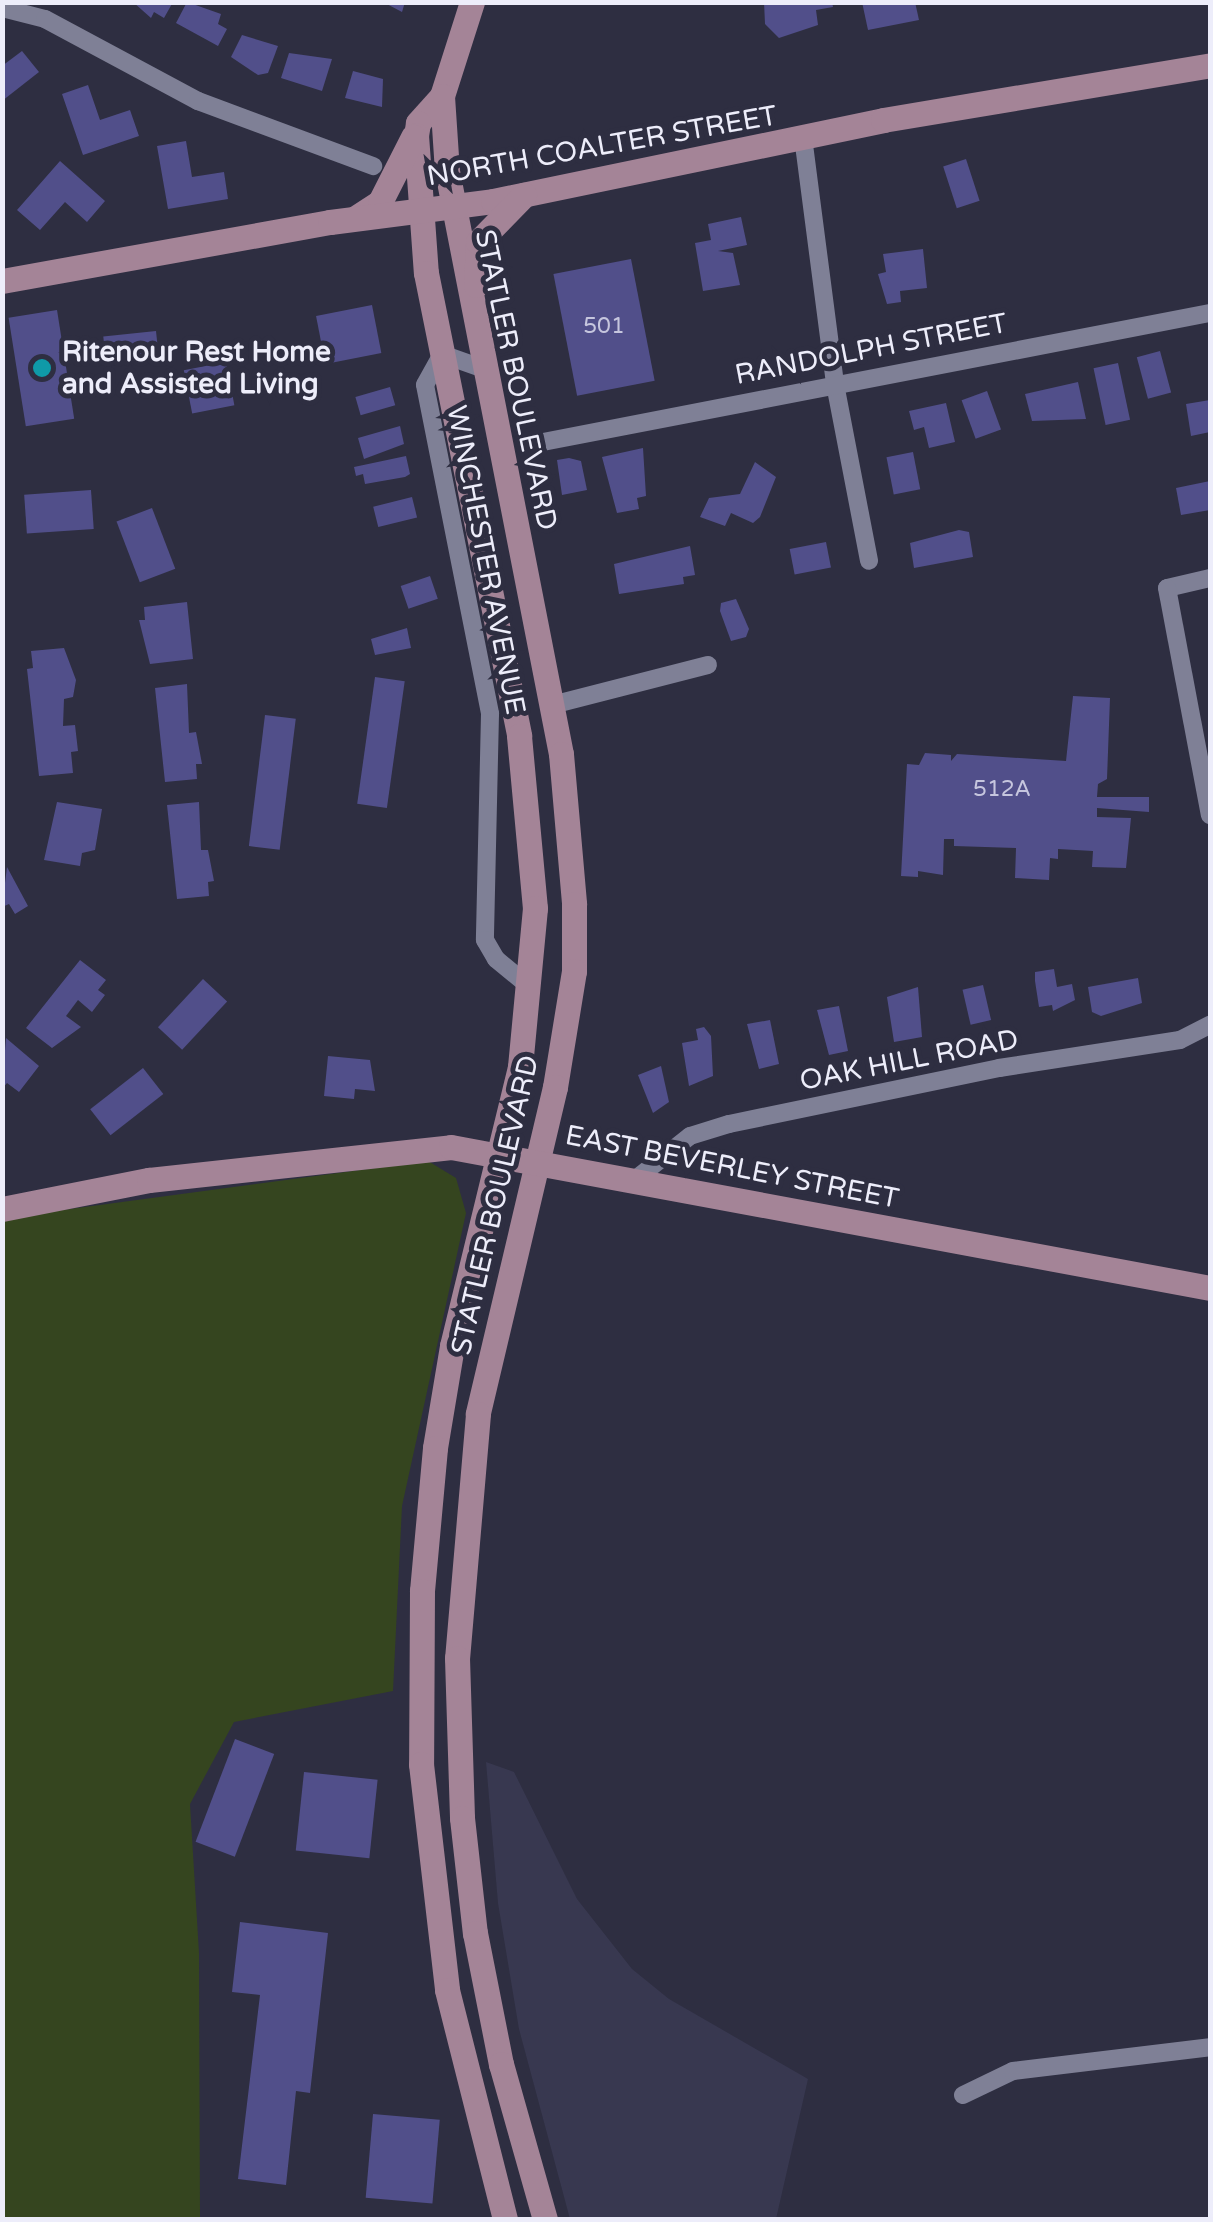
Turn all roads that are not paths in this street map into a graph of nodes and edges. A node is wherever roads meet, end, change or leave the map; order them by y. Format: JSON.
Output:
{"nodes":[{"id":1,"x":472,"y":2,"type":"edge"},
{"id":2,"x":2,"y":8,"type":"edge"},
{"id":3,"x":1210,"y":64,"type":"edge"},
{"id":4,"x":442,"y":96,"type":"junction"},
{"id":5,"x":418,"y":123,"type":"junction"},
{"id":6,"x":803,"y":137,"type":"junction"},
{"id":7,"x":373,"y":166,"type":"dead end"},
{"id":8,"x":525,"y":195,"type":"junction"},
{"id":9,"x":451,"y":206,"type":"junction"},
{"id":10,"x":420,"y":210,"type":"junction"},
{"id":11,"x":355,"y":218,"type":"junction"},
{"id":12,"x":2,"y":281,"type":"edge"},
{"id":13,"x":1210,"y":313,"type":"edge"},
{"id":14,"x":442,"y":354,"type":"junction"},
{"id":15,"x":487,"y":370,"type":"junction"},
{"id":16,"x":835,"y":384,"type":"junction"},
{"id":17,"x":542,"y":442,"type":"dead end"},
{"id":18,"x":869,"y":561,"type":"dead end"},
{"id":19,"x":1210,"y":578,"type":"edge"},
{"id":20,"x":708,"y":665,"type":"dead end"},
{"id":21,"x":552,"y":705,"type":"junction"},
{"id":22,"x":1210,"y":815,"type":"edge"},
{"id":23,"x":531,"y":988,"type":"junction"},
{"id":24,"x":1210,"y":1025,"type":"edge"},
{"id":25,"x":498,"y":1157,"type":"junction"},
{"id":26,"x":539,"y":1159,"type":"junction"},
{"id":27,"x":632,"y":1182,"type":"junction"},
{"id":28,"x":2,"y":1209,"type":"edge"},
{"id":29,"x":1210,"y":1288,"type":"edge"},
{"id":30,"x":1210,"y":2047,"type":"edge"},
{"id":31,"x":963,"y":2096,"type":"dead end"},
{"id":32,"x":505,"y":2220,"type":"edge"},
{"id":33,"x":545,"y":2220,"type":"edge"}],
"edges":[{"from":1,"to":4,"type":"main road"},
{"from":2,"to":7,"type":"street"},
{"from":3,"to":6,"type":"main road","name":"NORTH COALTER STREET"},
{"from":4,"to":5,"type":"main road"},
{"from":4,"to":9,"type":"main road","name":"STATLER BOULEVARD"},
{"from":5,"to":10,"type":"main road","name":"STATLER BOULEVARD"},
{"from":5,"to":11,"type":"main road"},
{"from":6,"to":8,"type":"main road","name":"NORTH COALTER STREET"},
{"from":6,"to":16,"type":"street"},
{"from":8,"to":9,"type":"main road","name":"NORTH COALTER STREET"},
{"from":8,"to":15,"type":"main road"},
{"from":9,"to":10,"type":"main road","name":"NORTH COALTER STREET"},
{"from":9,"to":15,"type":"main road","name":"STATLER BOULEVARD"},
{"from":10,"to":11,"type":"main road","name":"NORTH COALTER STREET"},
{"from":10,"to":14,"type":"main road","name":"STATLER BOULEVARD"},
{"from":11,"to":12,"type":"main road","name":"NORTH COALTER STREET"},
{"from":13,"to":16,"type":"street","name":"RANDOLPH STREET"},
{"from":14,"to":15,"type":"street","name":"WINCHESTER AVENUE"},
{"from":14,"to":23,"type":"main road","name":"STATLER BOULEVARD"},
{"from":14,"to":23,"type":"street","name":"WINCHESTER AVENUE"},
{"from":15,"to":21,"type":"main road","name":"STATLER BOULEVARD"},
{"from":16,"to":17,"type":"street","name":"RANDOLPH STREET"},
{"from":16,"to":18,"type":"street"},
{"from":19,"to":22,"type":"street"},
{"from":20,"to":21,"type":"street"},
{"from":21,"to":26,"type":"main road","name":"STATLER BOULEVARD"},
{"from":23,"to":25,"type":"main road","name":"STATLER BOULEVARD"},
{"from":24,"to":27,"type":"street","name":"OAK HILL ROAD"},
{"from":25,"to":26,"type":"main road","name":"EAST BEVERLEY STREET"},
{"from":25,"to":28,"type":"main road","name":"EAST BEVERLEY STREET"},
{"from":25,"to":32,"type":"main road","name":"STATLER BOULEVARD"},
{"from":26,"to":27,"type":"main road","name":"EAST BEVERLEY STREET"},
{"from":26,"to":33,"type":"main road","name":"STATLER BOULEVARD"},
{"from":27,"to":29,"type":"main road","name":"EAST BEVERLEY STREET"},
{"from":30,"to":31,"type":"street"}]}
